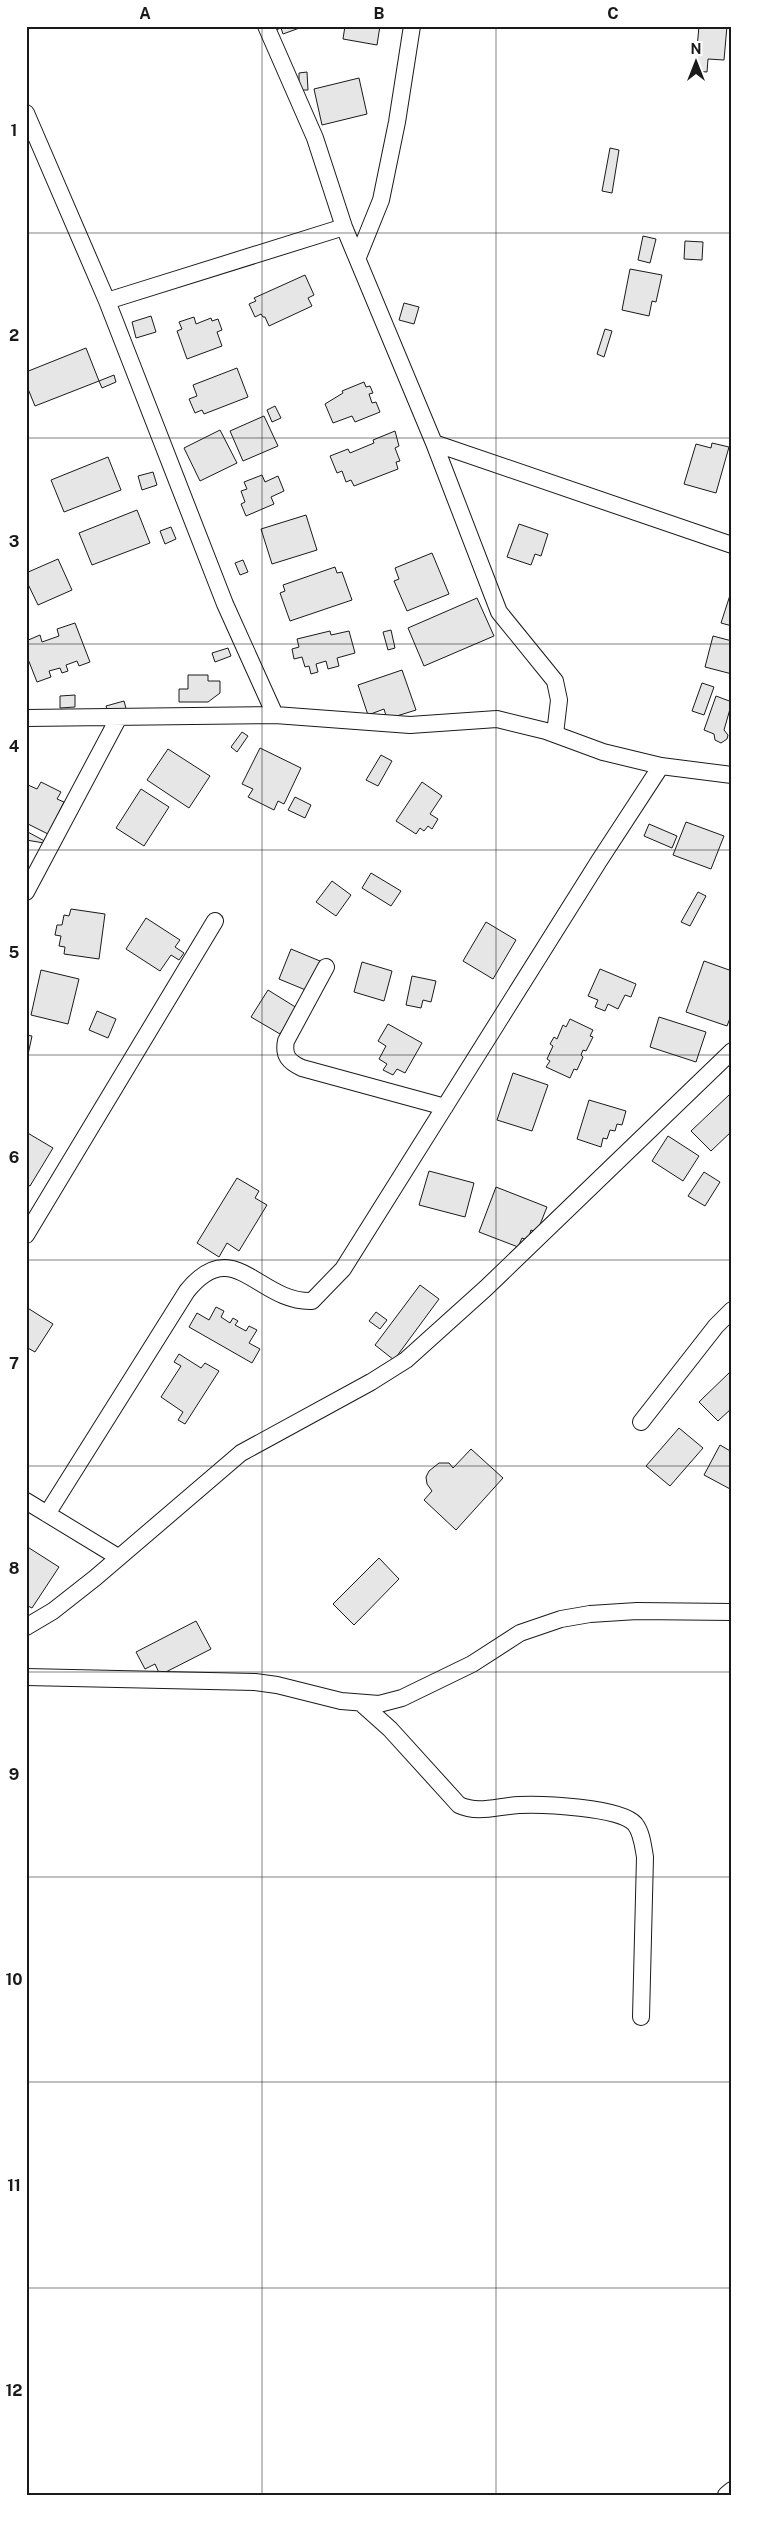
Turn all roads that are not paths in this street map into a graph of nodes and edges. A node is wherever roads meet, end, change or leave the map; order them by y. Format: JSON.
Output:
{"nodes":[{"id":1,"x":266,"y":26,"type":"edge"},
{"id":2,"x":412,"y":26,"type":"edge"},
{"id":3,"x":26,"y":113,"type":"edge"},
{"id":4,"x":344,"y":227,"type":"junction"},
{"id":5,"x":358,"y":257,"type":"junction"},
{"id":6,"x":107,"y":301,"type":"junction"},
{"id":7,"x":434,"y":443,"type":"junction"},
{"id":8,"x":732,"y":545,"type":"edge"},
{"id":9,"x":275,"y":715,"type":"junction"},
{"id":10,"x":119,"y":717,"type":"junction"},
{"id":11,"x":26,"y":718,"type":"edge"},
{"id":12,"x":555,"y":734,"type":"junction"},
{"id":13,"x":661,"y":766,"type":"junction"},
{"id":14,"x":732,"y":775,"type":"edge"},
{"id":15,"x":26,"y":892,"type":"edge"},
{"id":16,"x":215,"y":921,"type":"dead end"},
{"id":17,"x":326,"y":967,"type":"dead end"},
{"id":18,"x":729,"y":1059,"type":"edge"},
{"id":19,"x":445,"y":1107,"type":"junction"},
{"id":20,"x":26,"y":1235,"type":"edge"},
{"id":21,"x":732,"y":1310,"type":"edge"},
{"id":22,"x":641,"y":1422,"type":"dead end"},
{"id":23,"x":26,"y":1501,"type":"edge"},
{"id":24,"x":47,"y":1514,"type":"junction"},
{"id":25,"x":118,"y":1557,"type":"junction"},
{"id":26,"x":732,"y":1612,"type":"edge"},
{"id":27,"x":26,"y":1627,"type":"edge"},
{"id":28,"x":26,"y":1677,"type":"edge"},
{"id":29,"x":362,"y":1704,"type":"junction"},
{"id":30,"x":641,"y":2017,"type":"dead end"},
{"id":31,"x":732,"y":2490,"type":"edge"},
{"id":32,"x":726,"y":2495,"type":"edge"}],
"edges":[{"from":1,"to":4,"type":"street"},
{"from":2,"to":5,"type":"street"},
{"from":3,"to":6,"type":"street"},
{"from":4,"to":5,"type":"street"},
{"from":4,"to":6,"type":"street"},
{"from":5,"to":7,"type":"street"},
{"from":6,"to":9,"type":"street"},
{"from":7,"to":8,"type":"street"},
{"from":7,"to":12,"type":"street"},
{"from":9,"to":10,"type":"street"},
{"from":9,"to":12,"type":"street"},
{"from":10,"to":11,"type":"street"},
{"from":10,"to":15,"type":"street"},
{"from":12,"to":13,"type":"street"},
{"from":13,"to":14,"type":"street"},
{"from":13,"to":19,"type":"street"},
{"from":16,"to":20,"type":"street"},
{"from":17,"to":19,"type":"street"},
{"from":18,"to":25,"type":"street"},
{"from":19,"to":24,"type":"street"},
{"from":21,"to":22,"type":"street"},
{"from":23,"to":24,"type":"street"},
{"from":24,"to":25,"type":"street"},
{"from":25,"to":27,"type":"street"},
{"from":26,"to":29,"type":"street"},
{"from":28,"to":29,"type":"street"},
{"from":29,"to":30,"type":"street"},
{"from":31,"to":32,"type":"street"}]}
